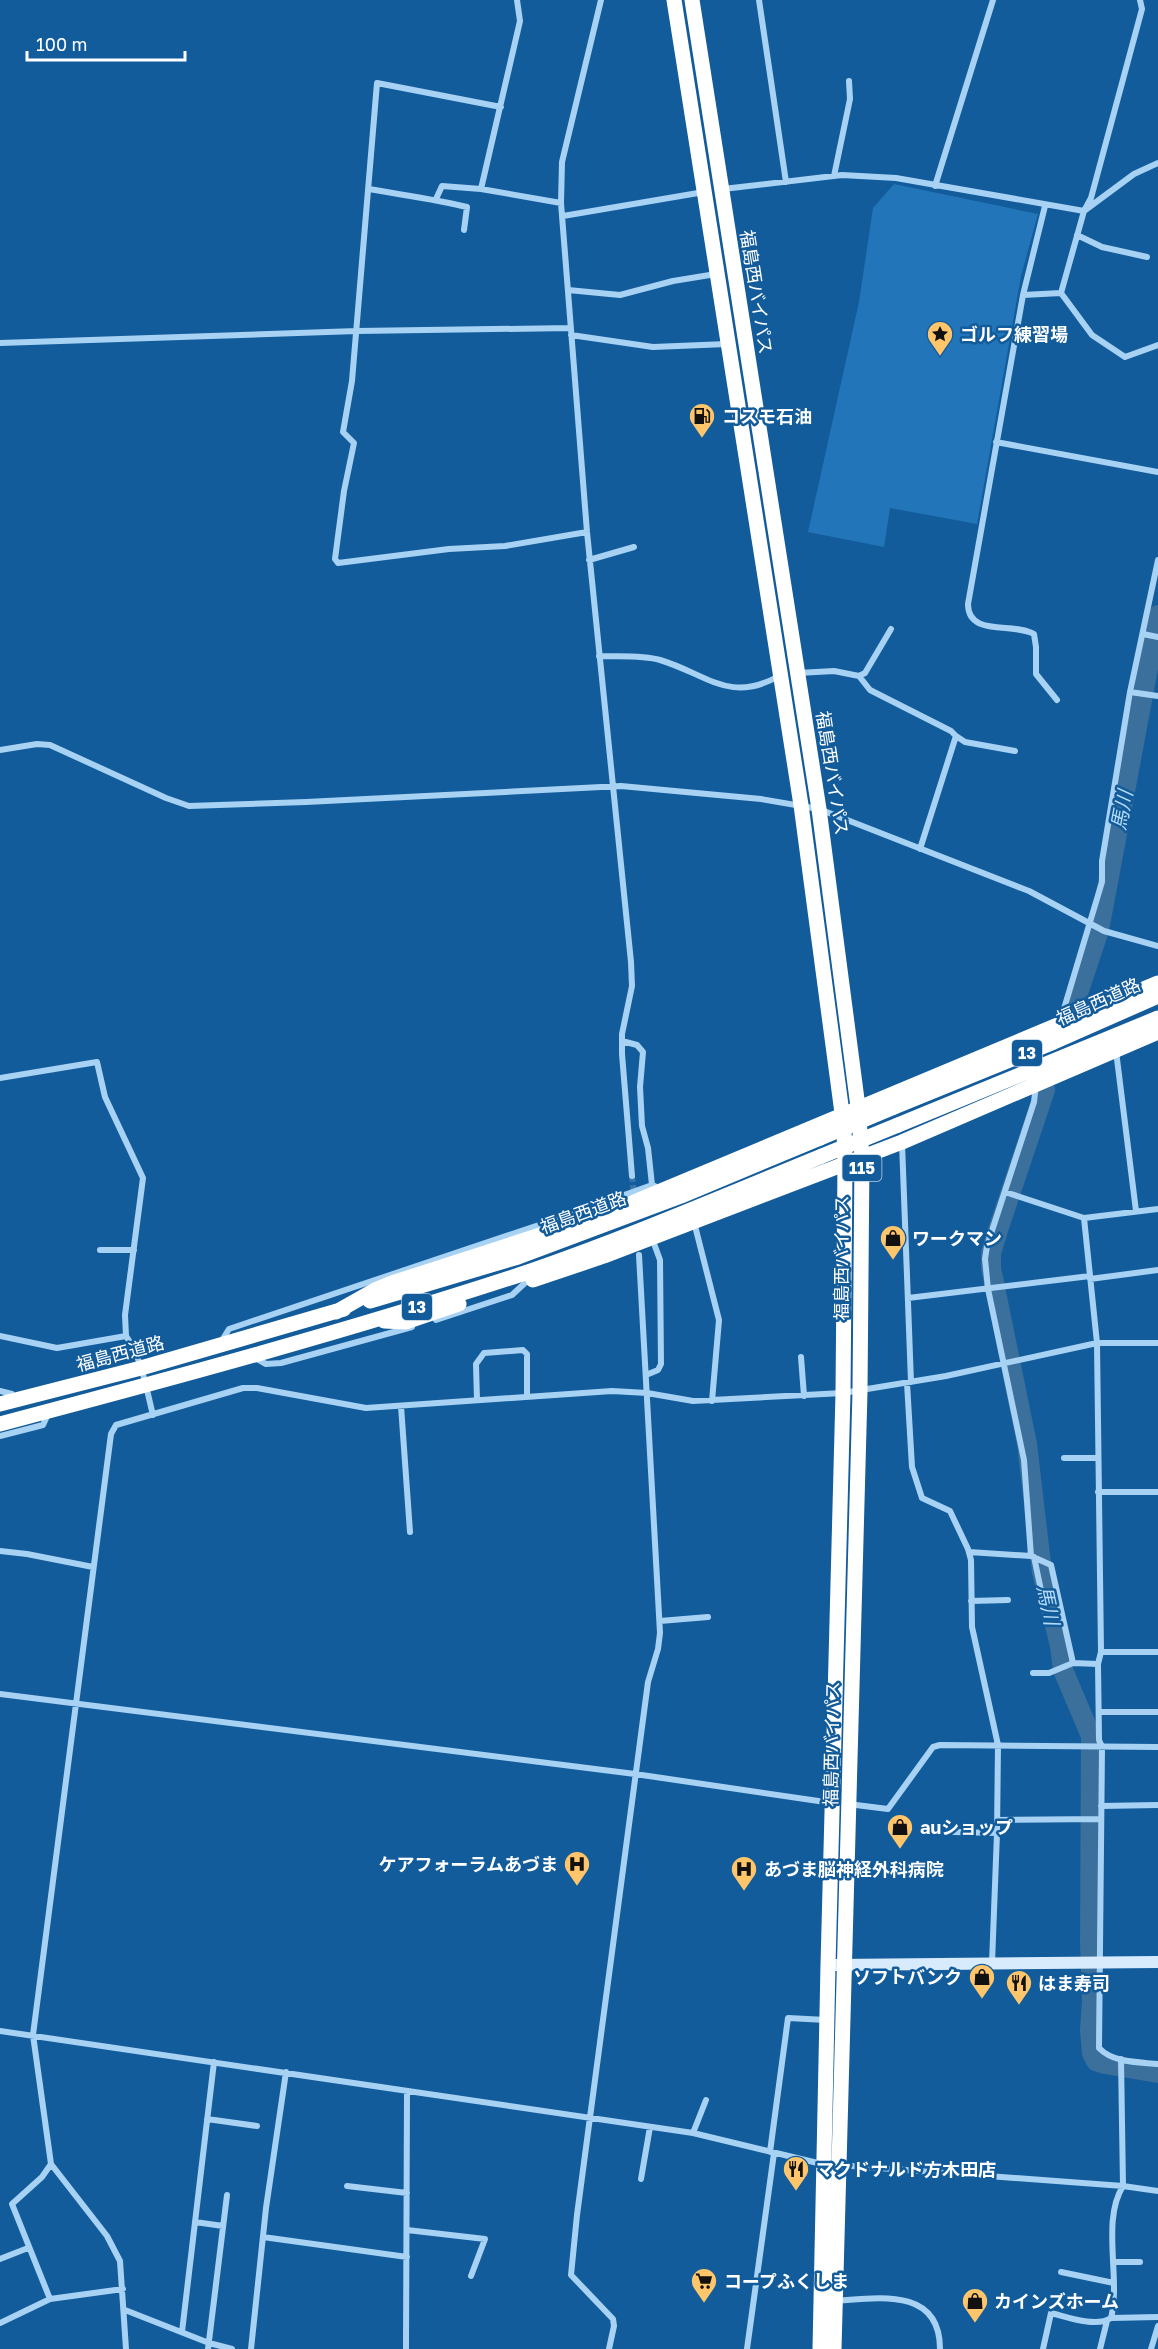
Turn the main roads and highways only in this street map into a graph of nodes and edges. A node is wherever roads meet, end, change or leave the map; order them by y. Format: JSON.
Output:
{"nodes":[{"id":1,"x":674,"y":0,"type":"edge"},
{"id":2,"x":692,"y":0,"type":"edge"},
{"id":3,"x":1158,"y":983,"type":"edge"},
{"id":4,"x":1158,"y":996,"type":"edge"},
{"id":5,"x":1158,"y":1018,"type":"edge"},
{"id":6,"x":1158,"y":1032,"type":"edge"},
{"id":7,"x":858,"y":1107,"type":"junction"},
{"id":8,"x":842,"y":1115,"type":"junction"},
{"id":9,"x":862,"y":1157,"type":"junction"},
{"id":10,"x":845,"y":1164,"type":"junction"},
{"id":11,"x":336,"y":1312,"type":"junction"},
{"id":12,"x":374,"y":1320,"type":"junction"},
{"id":13,"x":0,"y":1404,"type":"edge"},
{"id":14,"x":0,"y":1424,"type":"edge"},
{"id":15,"x":820,"y":2349,"type":"edge"},
{"id":16,"x":834,"y":2349,"type":"edge"}],
"edges":[{"from":1,"to":8,"type":"highway","name":"福島西バイパス","number":"115"},
{"from":2,"to":7,"type":"highway","name":"福島西バイパス","number":"115"},
{"from":3,"to":7,"type":"highway"},
{"from":4,"to":11,"type":"highway","name":"福島西道路","number":"13","bridge":true},
{"from":5,"to":12,"type":"highway","name":"福島西道路","number":"13","bridge":true},
{"from":6,"to":9,"type":"highway"},
{"from":7,"to":8,"type":"highway"},
{"from":7,"to":9,"type":"highway","name":"福島西バイパス","number":"115"},
{"from":8,"to":10,"type":"highway","name":"福島西バイパス","number":"115"},
{"from":8,"to":11,"type":"highway"},
{"from":9,"to":10,"type":"highway"},
{"from":9,"to":16,"type":"highway","name":"福島西バイパス","number":"115"},
{"from":10,"to":12,"type":"highway"},
{"from":10,"to":15,"type":"highway","name":"福島西バイパス","number":"115"},
{"from":11,"to":13,"type":"highway","name":"福島西道路","number":"13"},
{"from":12,"to":14,"type":"highway","name":"福島西道路","number":"13"}]}
